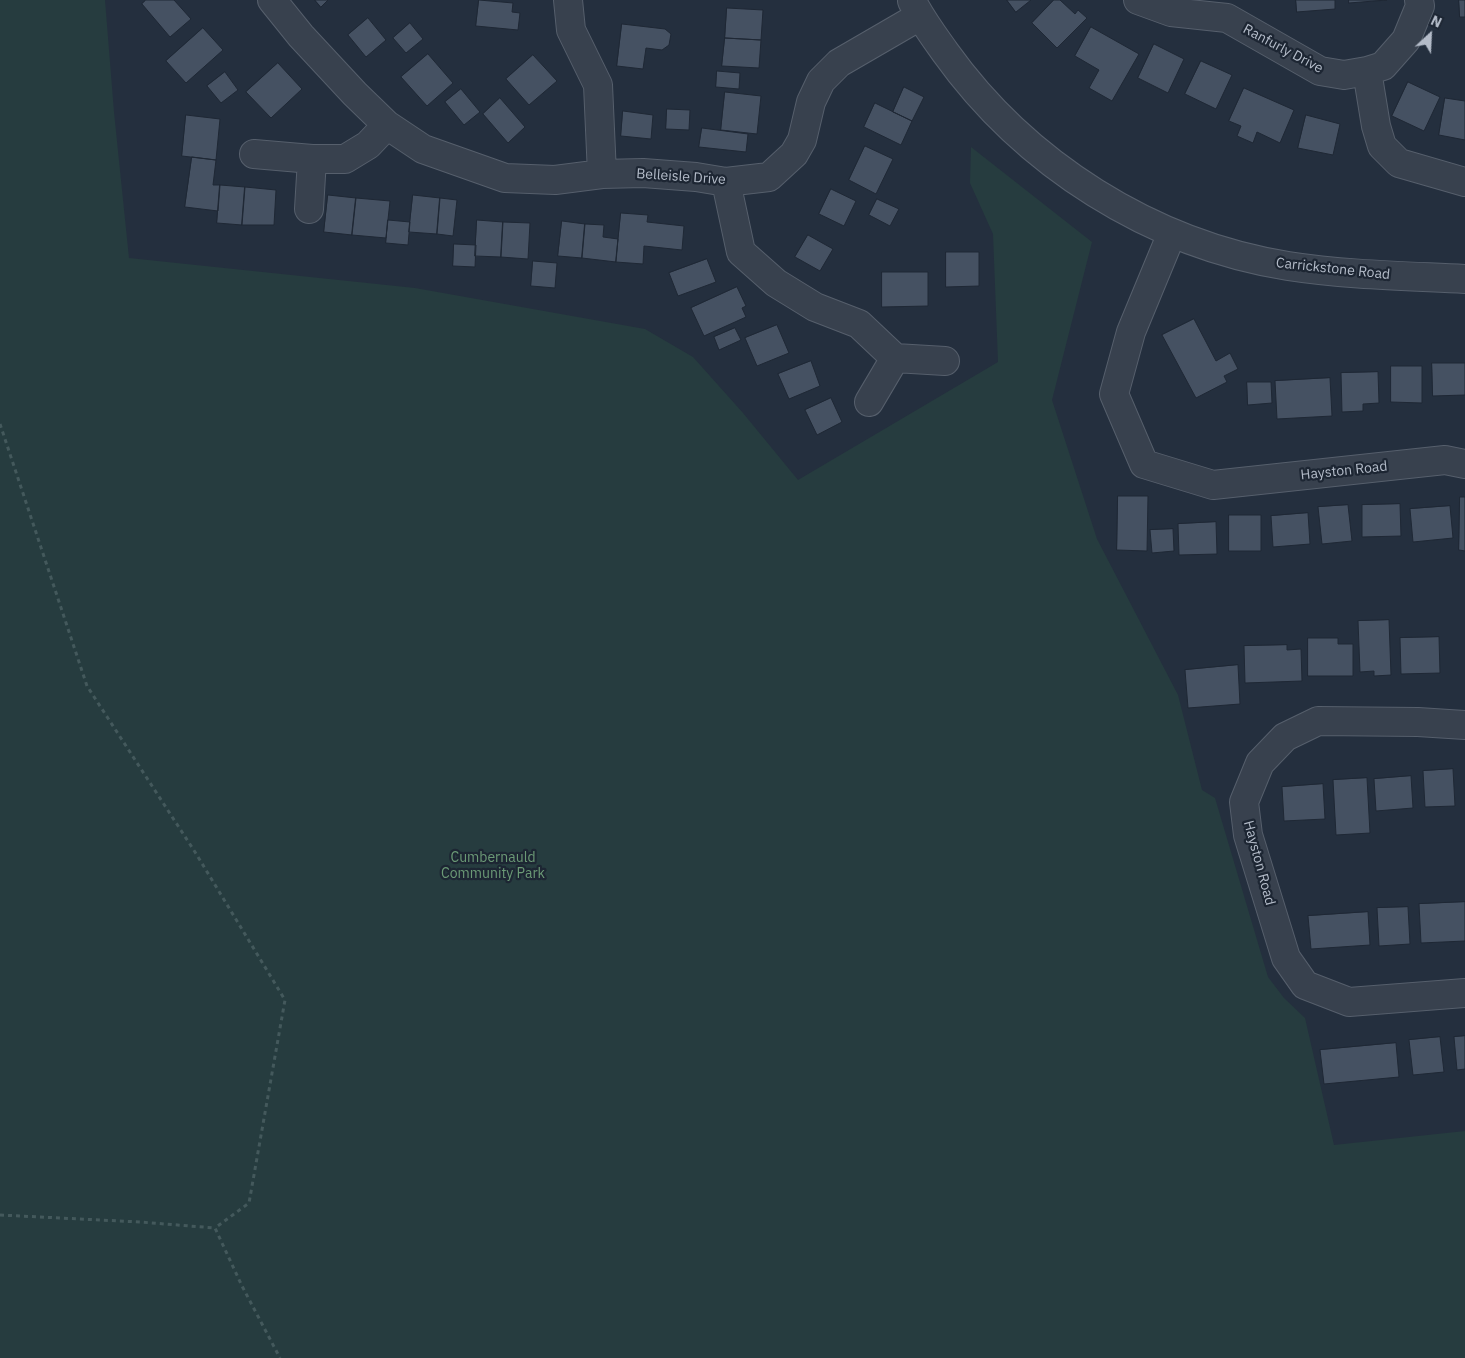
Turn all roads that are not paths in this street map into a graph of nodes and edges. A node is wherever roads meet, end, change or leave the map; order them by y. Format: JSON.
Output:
{"nodes":[{"id":1,"x":272,"y":0,"type":"edge"},
{"id":2,"x":568,"y":0,"type":"edge"},
{"id":3,"x":1138,"y":0,"type":"edge"},
{"id":4,"x":1419,"y":0,"type":"edge"},
{"id":5,"x":916,"y":8,"type":"edge"},
{"id":6,"x":1367,"y":71,"type":"junction"},
{"id":7,"x":387,"y":125,"type":"junction"},
{"id":8,"x":254,"y":154,"type":"dead end"},
{"id":9,"x":312,"y":159,"type":"junction"},
{"id":10,"x":602,"y":174,"type":"junction"},
{"id":11,"x":726,"y":182,"type":"junction"},
{"id":12,"x":1465,"y":182,"type":"edge"},
{"id":13,"x":309,"y":208,"type":"dead end"},
{"id":14,"x":1172,"y":233,"type":"junction"},
{"id":15,"x":1465,"y":279,"type":"edge"},
{"id":16,"x":895,"y":358,"type":"junction"},
{"id":17,"x":945,"y":361,"type":"dead end"},
{"id":18,"x":869,"y":402,"type":"dead end"},
{"id":19,"x":1465,"y":464,"type":"edge"},
{"id":20,"x":1465,"y":725,"type":"edge"},
{"id":21,"x":1465,"y":992,"type":"edge"}],
"edges":[{"from":1,"to":7,"type":"street","name":"Belleisle Drive"},
{"from":2,"to":10,"type":"street"},
{"from":3,"to":6,"type":"street","name":"Ranfurly Drive"},
{"from":4,"to":6,"type":"street","name":"Ranfurly Drive"},
{"from":5,"to":11,"type":"street","name":"Belleisle Drive"},
{"from":5,"to":14,"type":"street","name":"Carrickstone Road"},
{"from":6,"to":12,"type":"street"},
{"from":7,"to":9,"type":"street"},
{"from":7,"to":10,"type":"street","name":"Belleisle Drive"},
{"from":8,"to":9,"type":"street"},
{"from":9,"to":13,"type":"street"},
{"from":10,"to":11,"type":"street","name":"Belleisle Drive"},
{"from":11,"to":16,"type":"street"},
{"from":14,"to":15,"type":"street","name":"Carrickstone Road"},
{"from":14,"to":19,"type":"street","name":"Hayston Road"},
{"from":16,"to":17,"type":"street"},
{"from":16,"to":18,"type":"street"},
{"from":20,"to":21,"type":"street","name":"Hayston Road"}]}
